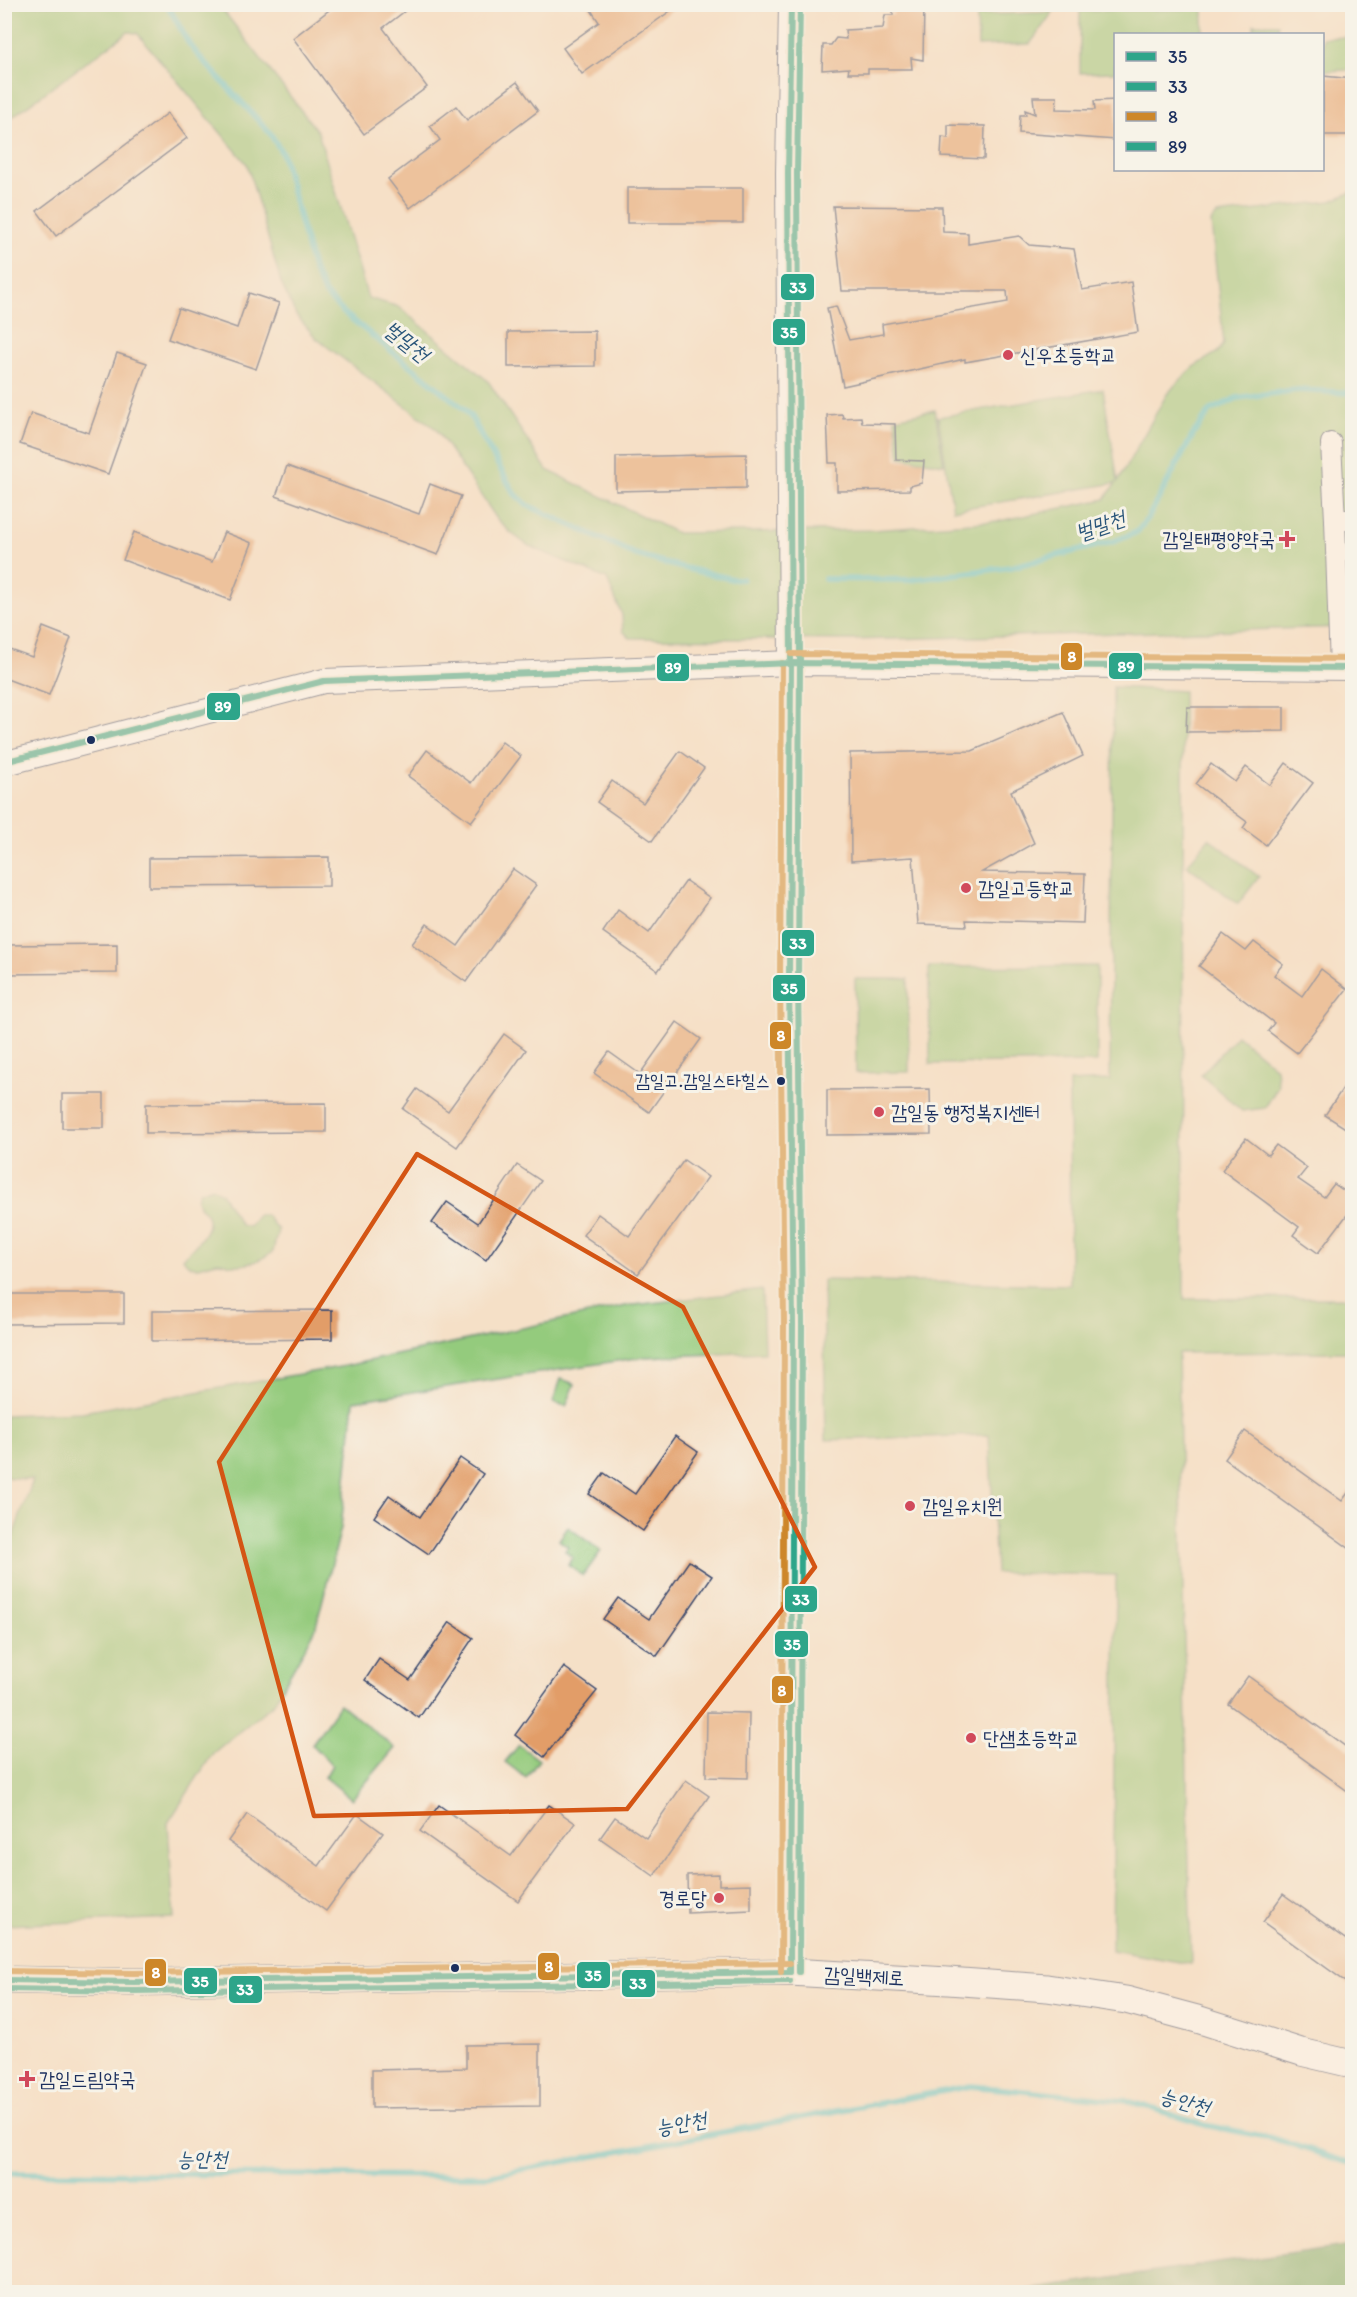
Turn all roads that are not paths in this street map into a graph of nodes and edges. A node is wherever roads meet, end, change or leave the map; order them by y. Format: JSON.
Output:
{"nodes":[{"id":1,"x":791,"y":4,"type":"edge"},
{"id":2,"x":1331,"y":443,"type":"dead end"},
{"id":3,"x":1344,"y":520,"type":"edge"},
{"id":4,"x":791,"y":663,"type":"junction"},
{"id":5,"x":1346,"y":669,"type":"edge"},
{"id":6,"x":4,"y":762,"type":"edge"},
{"id":7,"x":790,"y":1972,"type":"junction"},
{"id":8,"x":4,"y":1980,"type":"edge"},
{"id":9,"x":1353,"y":2064,"type":"edge"}],
"edges":[{"from":1,"to":4,"type":"street"},
{"from":2,"to":3,"type":"street"},
{"from":3,"to":5,"type":"street"},
{"from":4,"to":5,"type":"street"},
{"from":4,"to":6,"type":"street"},
{"from":4,"to":7,"type":"street"},
{"from":7,"to":8,"type":"main road","name":"감일백제로"},
{"from":7,"to":9,"type":"main road","name":"감일백제로"}]}
